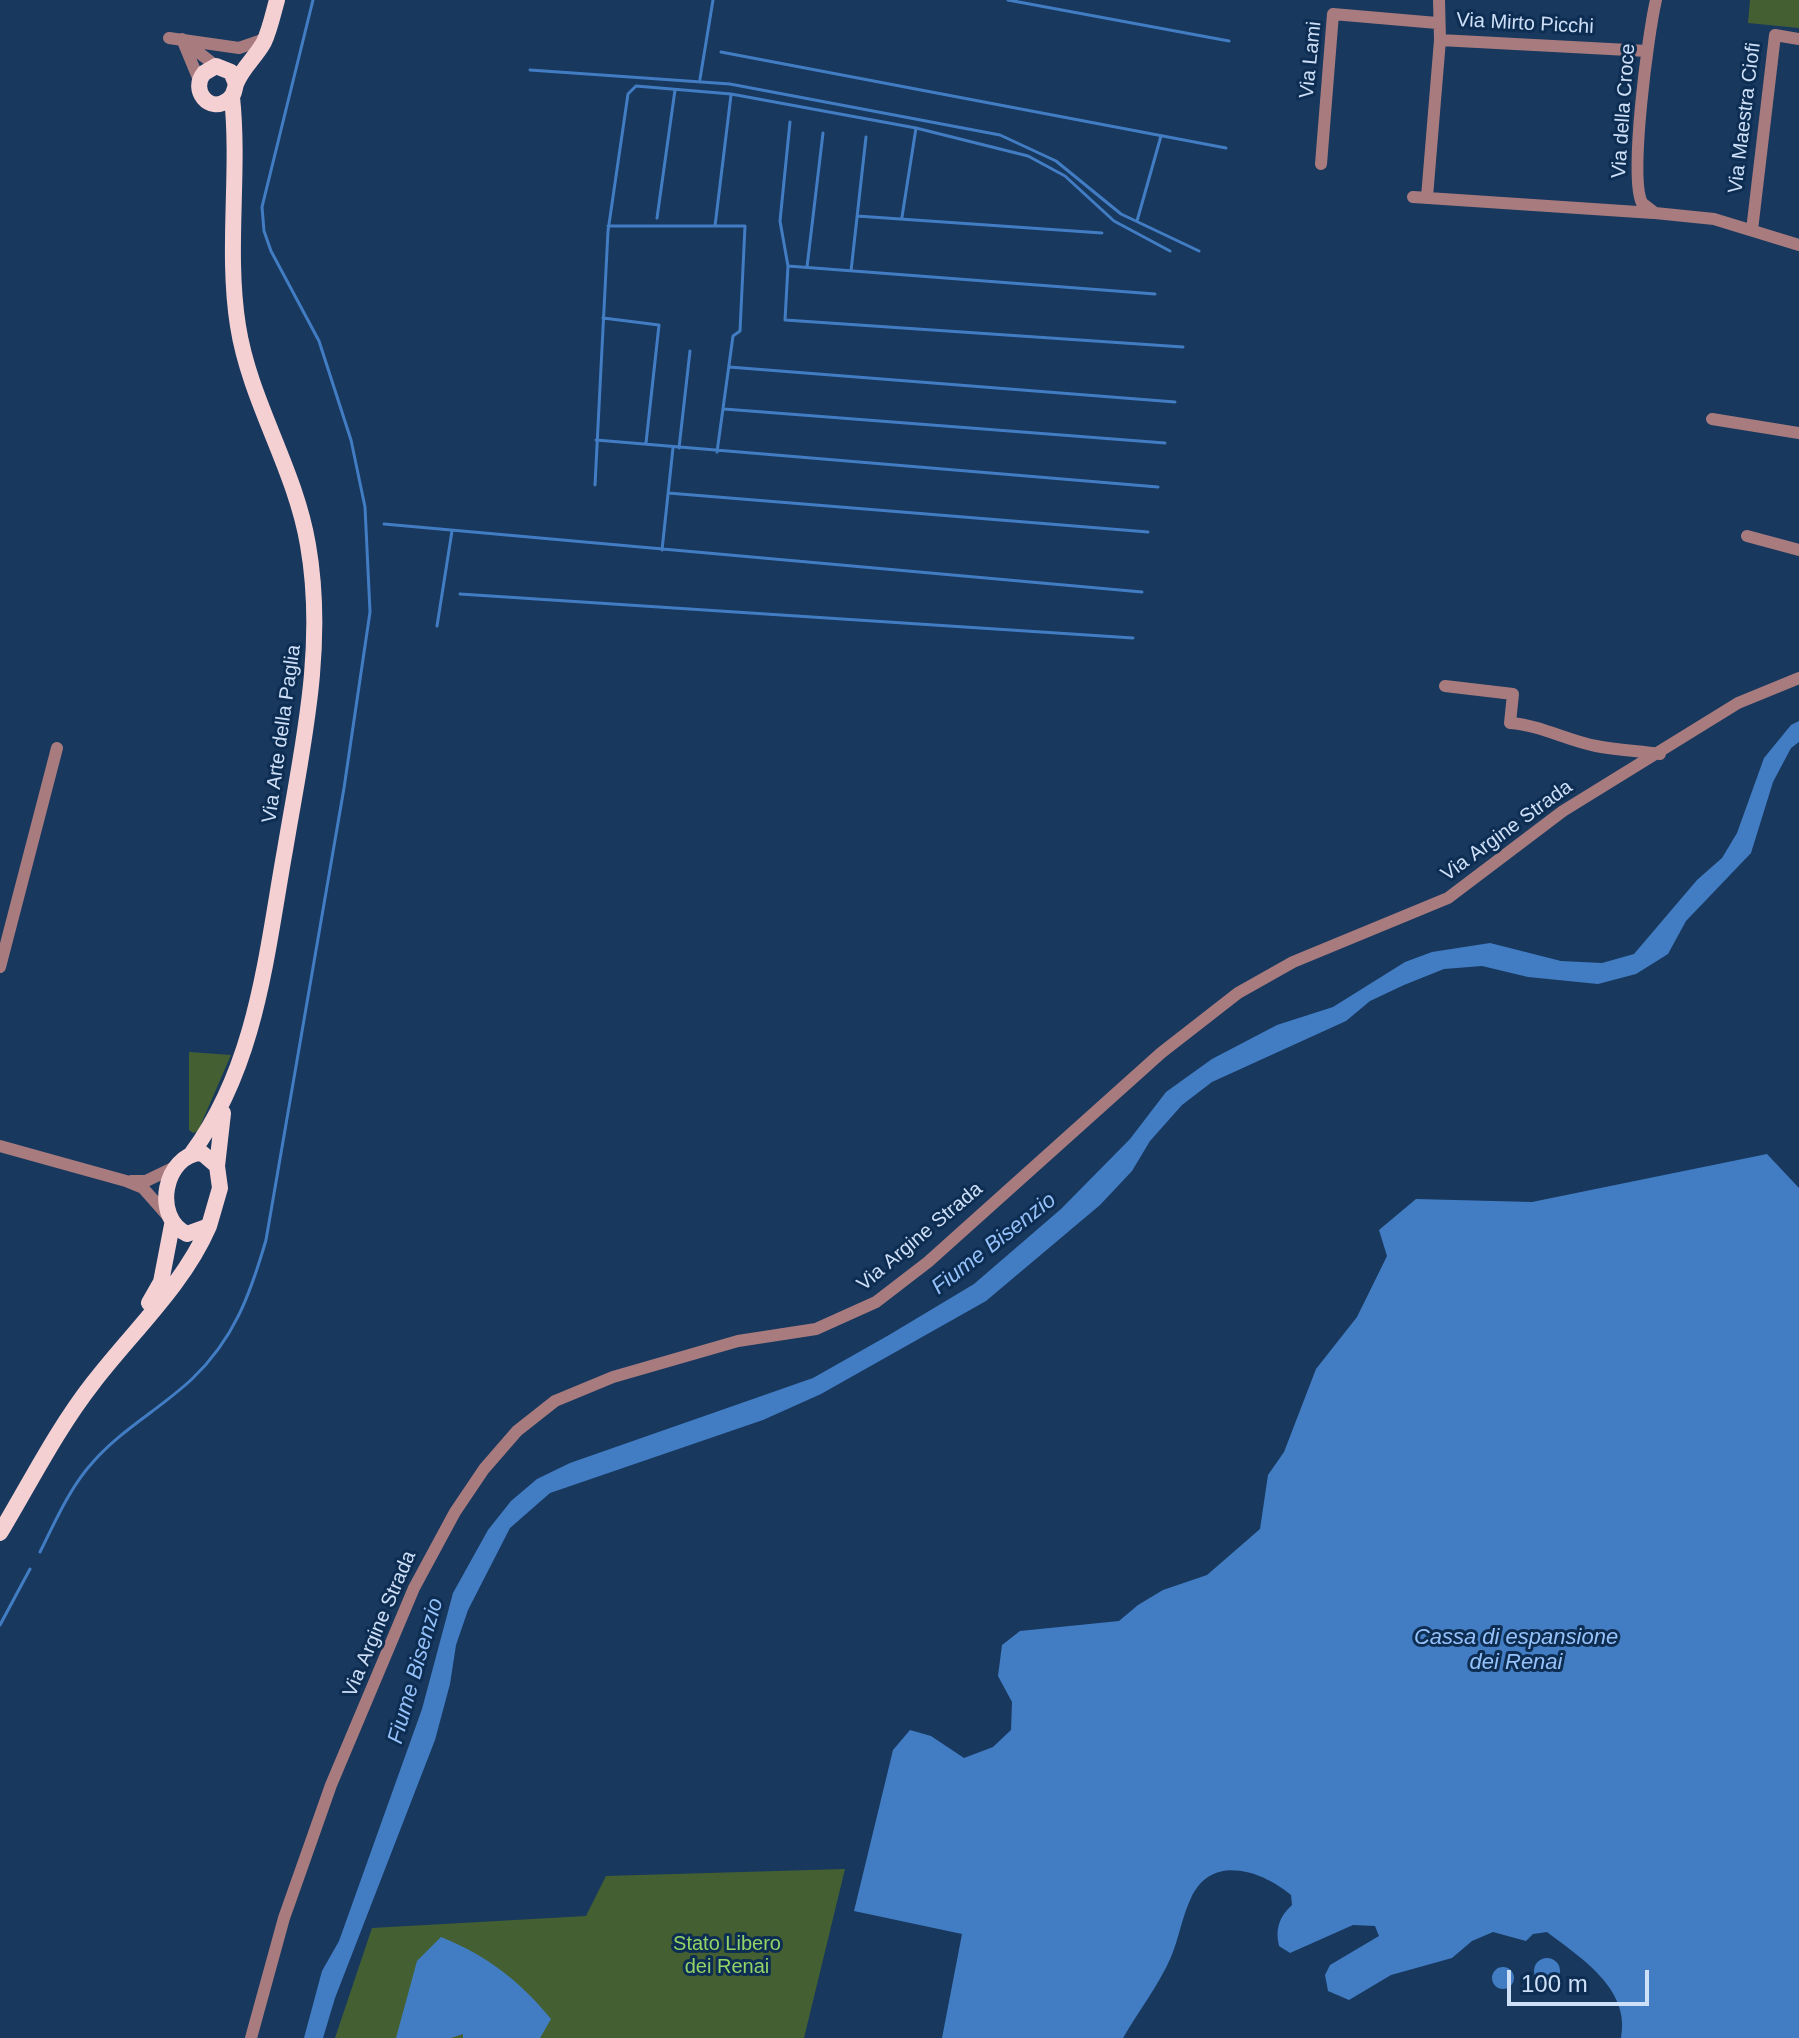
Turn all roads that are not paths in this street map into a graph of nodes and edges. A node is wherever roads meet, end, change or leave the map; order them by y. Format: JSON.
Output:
{"nodes":[{"id":1,"x":277,"y":0,"type":"edge"},
{"id":2,"x":1439,"y":0,"type":"edge"},
{"id":3,"x":1656,"y":0,"type":"edge"},
{"id":4,"x":1437,"y":23,"type":"junction"},
{"id":5,"x":175,"y":38,"type":"junction"},
{"id":6,"x":1799,"y":39,"type":"edge"},
{"id":7,"x":1440,"y":40,"type":"junction"},
{"id":8,"x":262,"y":44,"type":"junction"},
{"id":9,"x":1647,"y":51,"type":"junction"},
{"id":10,"x":222,"y":67,"type":"junction"},
{"id":11,"x":199,"y":80,"type":"junction"},
{"id":12,"x":234,"y":90,"type":"junction"},
{"id":13,"x":210,"y":103,"type":"junction"},
{"id":14,"x":234,"y":144,"type":"junction"},
{"id":15,"x":1321,"y":164,"type":"dead end"},
{"id":16,"x":1413,"y":197,"type":"dead end"},
{"id":17,"x":1427,"y":197,"type":"junction"},
{"id":18,"x":1655,"y":213,"type":"junction"},
{"id":19,"x":1752,"y":230,"type":"junction"},
{"id":20,"x":1799,"y":245,"type":"edge"},
{"id":21,"x":1712,"y":419,"type":"dead end"},
{"id":22,"x":1799,"y":433,"type":"edge"},
{"id":23,"x":1747,"y":536,"type":"dead end"},
{"id":24,"x":1799,"y":550,"type":"edge"},
{"id":25,"x":1799,"y":678,"type":"edge"},
{"id":26,"x":1445,"y":686,"type":"dead end"},
{"id":27,"x":57,"y":748,"type":"dead end"},
{"id":28,"x":1660,"y":754,"type":"junction"},
{"id":29,"x":0,"y":967,"type":"edge"},
{"id":30,"x":227,"y":1096,"type":"junction"},
{"id":31,"x":0,"y":1146,"type":"edge"},
{"id":32,"x":192,"y":1153,"type":"junction"},
{"id":33,"x":217,"y":1166,"type":"junction"},
{"id":34,"x":173,"y":1168,"type":"junction"},
{"id":35,"x":126,"y":1181,"type":"junction"},
{"id":36,"x":170,"y":1221,"type":"junction"},
{"id":37,"x":209,"y":1226,"type":"junction"},
{"id":38,"x":128,"y":1339,"type":"junction"},
{"id":39,"x":13,"y":1512,"type":"junction"},
{"id":40,"x":0,"y":1524,"type":"edge"},
{"id":41,"x":0,"y":1533,"type":"edge"},
{"id":42,"x":251,"y":2038,"type":"edge"}],
"edges":[{"from":1,"to":8,"type":"main road"},
{"from":2,"to":4,"type":"street","name":"Via Mirto Picchi"},
{"from":3,"to":9,"type":"street","name":"Via della Croce"},
{"from":4,"to":7,"type":"street","name":"Via Mirto Picchi"},
{"from":4,"to":15,"type":"street","name":"Via Lami"},
{"from":5,"to":8,"type":"street"},
{"from":5,"to":10,"type":"street"},
{"from":5,"to":11,"type":"street"},
{"from":6,"to":19,"type":"street","name":"Via Maestra Ciofi"},
{"from":7,"to":9,"type":"street","name":"Via Mirto Picchi"},
{"from":7,"to":17,"type":"street"},
{"from":8,"to":10,"type":"main road"},
{"from":8,"to":12,"type":"main road"},
{"from":9,"to":18,"type":"street","name":"Via della Croce"},
{"from":10,"to":11,"type":"main road"},
{"from":10,"to":12,"type":"main road"},
{"from":11,"to":13,"type":"main road"},
{"from":12,"to":13,"type":"main road"},
{"from":12,"to":14,"type":"main road","name":"Via Arte della Paglia"},
{"from":13,"to":14,"type":"main road"},
{"from":14,"to":30,"type":"main road","name":"Via Arte della Paglia"},
{"from":16,"to":17,"type":"street"},
{"from":17,"to":18,"type":"street"},
{"from":18,"to":19,"type":"street"},
{"from":19,"to":20,"type":"street"},
{"from":21,"to":22,"type":"street"},
{"from":23,"to":24,"type":"street"},
{"from":25,"to":28,"type":"street","name":"Via Argine Strada"},
{"from":26,"to":28,"type":"street"},
{"from":27,"to":29,"type":"street"},
{"from":28,"to":42,"type":"street","name":"Via Argine Strada"},
{"from":30,"to":32,"type":"main road","name":"Via Arte della Paglia"},
{"from":30,"to":33,"type":"main road","name":"Via Arte della Paglia"},
{"from":31,"to":35,"type":"street"},
{"from":32,"to":33,"type":"main road"},
{"from":32,"to":34,"type":"main road","name":"Via Arte della Paglia"},
{"from":33,"to":37,"type":"main road","name":"Via Arte della Paglia"},
{"from":34,"to":35,"type":"street"},
{"from":34,"to":36,"type":"main road","name":"Via Arte della Paglia"},
{"from":35,"to":36,"type":"street"},
{"from":36,"to":37,"type":"main road"},
{"from":36,"to":38,"type":"main road","name":"Via Arte della Paglia"},
{"from":37,"to":38,"type":"main road","name":"Via Arte della Paglia"},
{"from":38,"to":39,"type":"main road","name":"Via Arte della Paglia"},
{"from":39,"to":40,"type":"main road"},
{"from":39,"to":41,"type":"main road","name":"Via Arte della Paglia"}]}
